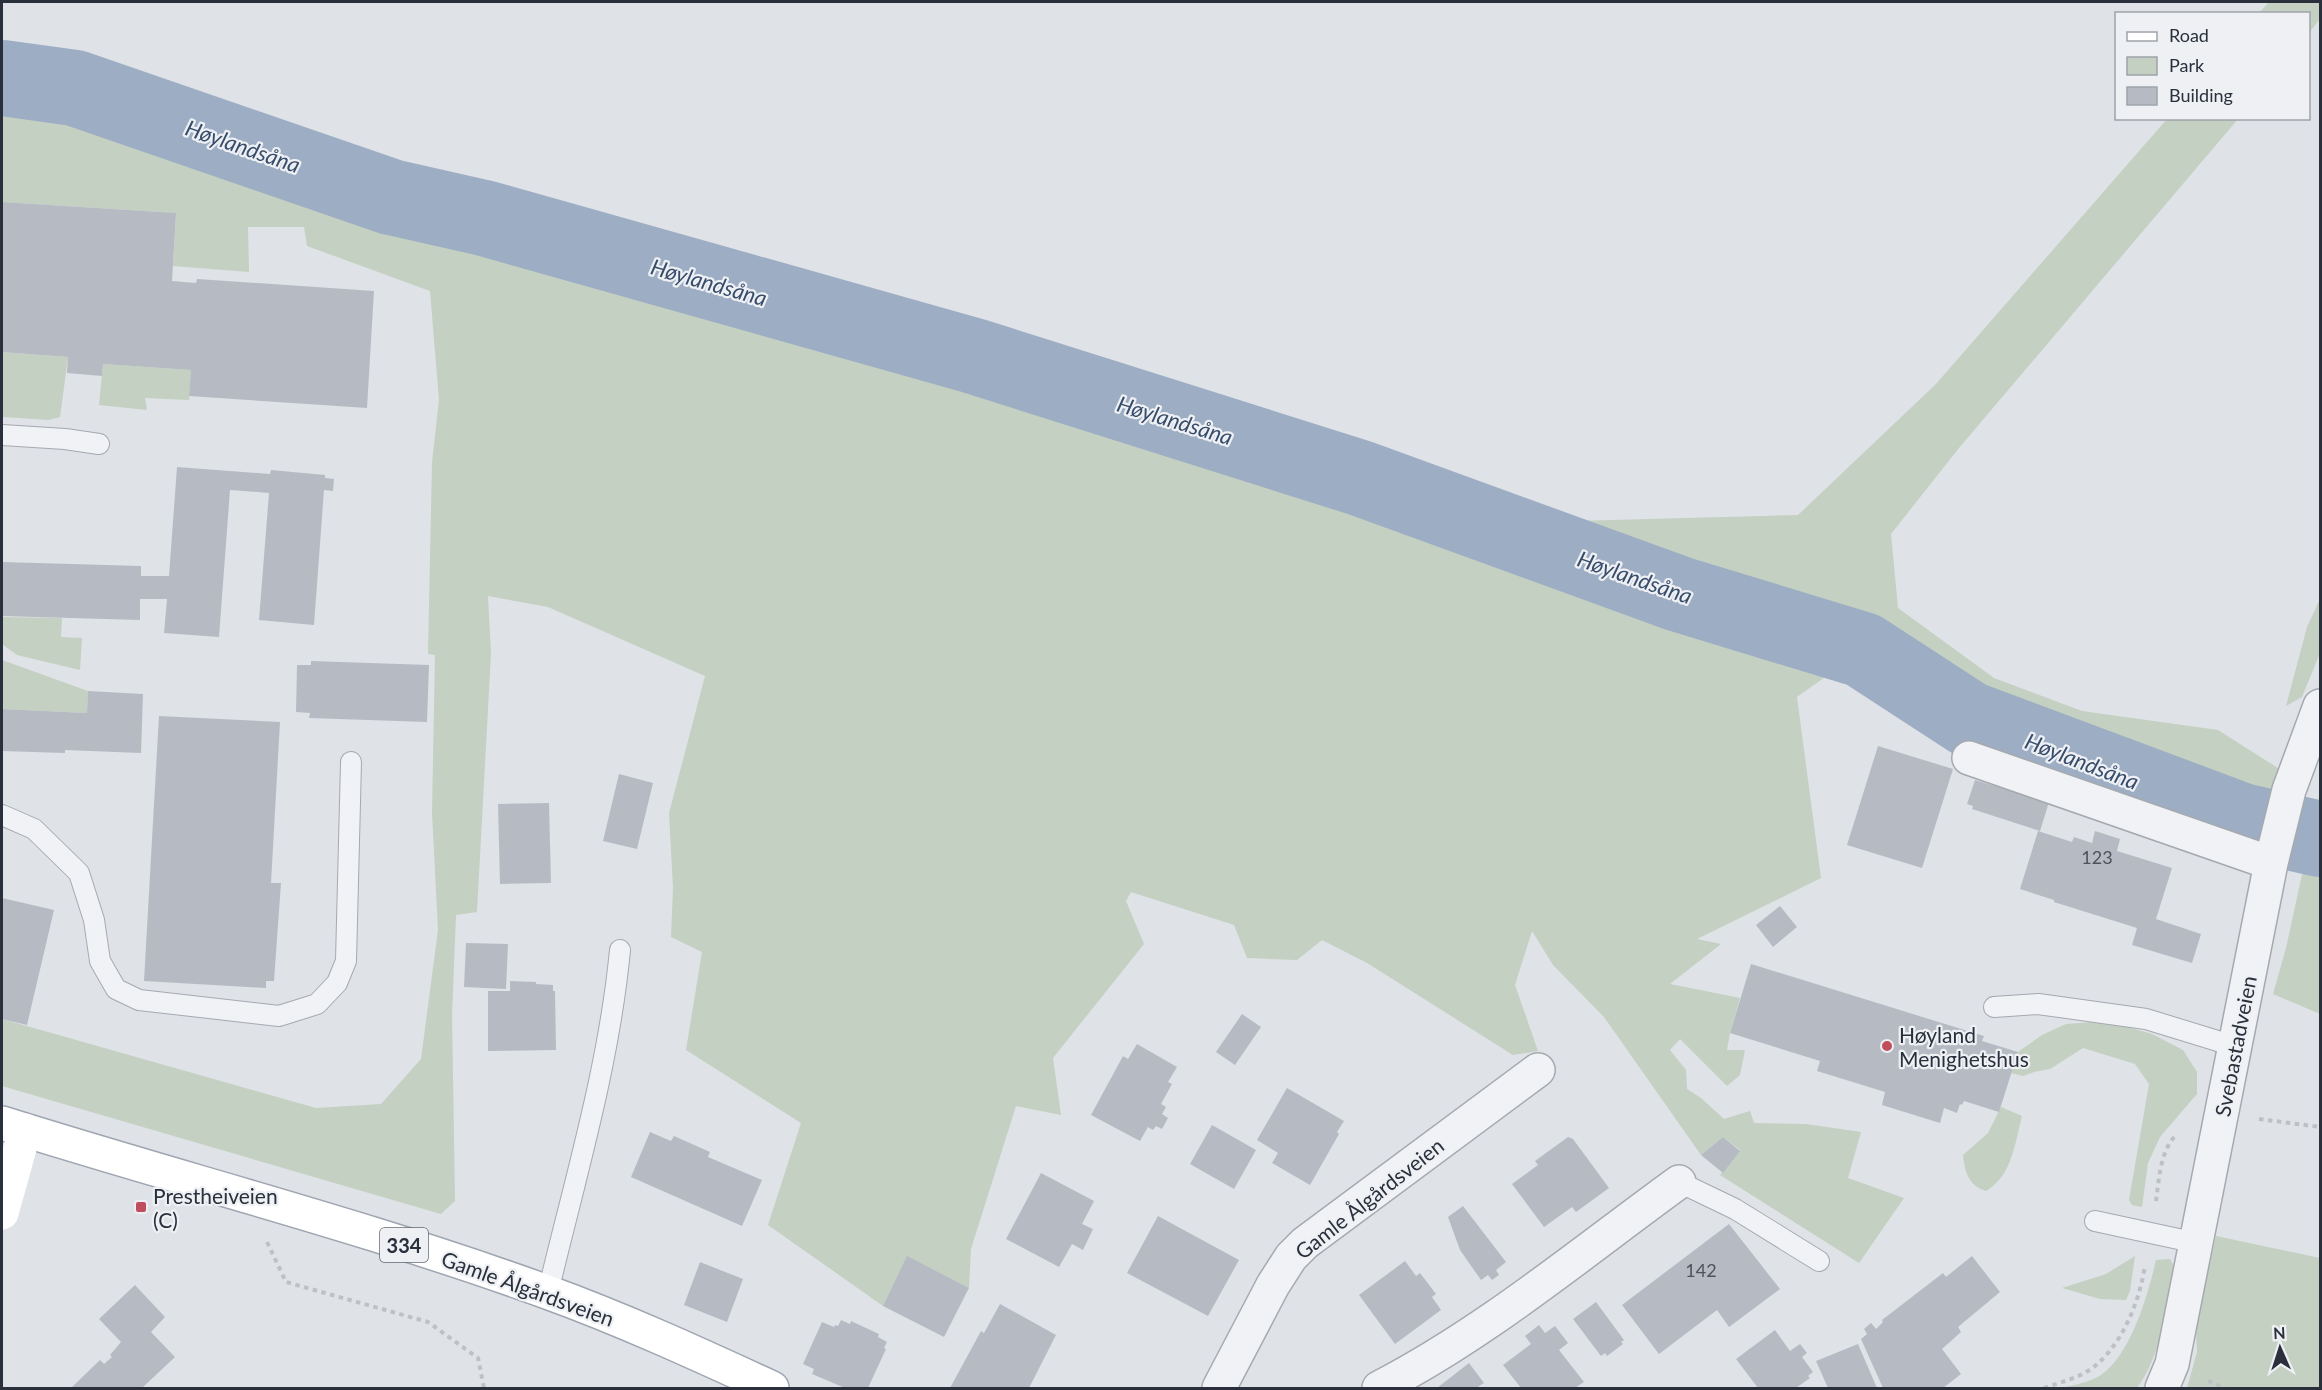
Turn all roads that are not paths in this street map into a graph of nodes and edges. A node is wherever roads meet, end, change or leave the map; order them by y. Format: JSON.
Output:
{"nodes":[{"id":1,"x":2,"y":435,"type":"edge"},
{"id":2,"x":99,"y":444,"type":"dead end"},
{"id":3,"x":2320,"y":706,"type":"edge"},
{"id":4,"x":1969,"y":758,"type":"dead end"},
{"id":5,"x":351,"y":762,"type":"dead end"},
{"id":6,"x":2,"y":815,"type":"edge"},
{"id":7,"x":2273,"y":857,"type":"junction"},
{"id":8,"x":620,"y":950,"type":"dead end"},
{"id":9,"x":1994,"y":1006,"type":"dead end"},
{"id":10,"x":2234,"y":1046,"type":"junction"},
{"id":11,"x":1538,"y":1070,"type":"dead end"},
{"id":12,"x":13,"y":1127,"type":"edge"},
{"id":13,"x":1679,"y":1182,"type":"joint"},
{"id":14,"x":2,"y":1214,"type":"edge"},
{"id":15,"x":2095,"y":1221,"type":"dead end"},
{"id":16,"x":2197,"y":1243,"type":"junction"},
{"id":17,"x":1819,"y":1261,"type":"dead end"},
{"id":18,"x":548,"y":1292,"type":"junction"},
{"id":19,"x":772,"y":1389,"type":"edge"},
{"id":20,"x":1219,"y":1389,"type":"edge"},
{"id":21,"x":1379,"y":1389,"type":"edge"},
{"id":22,"x":2162,"y":1389,"type":"edge"}],
"edges":[{"from":1,"to":2,"type":"lane"},
{"from":3,"to":7,"type":"street","name":"Svebastadveien"},
{"from":4,"to":7,"type":"street"},
{"from":5,"to":6,"type":"lane"},
{"from":7,"to":10,"type":"street","name":"Svebastadveien"},
{"from":8,"to":18,"type":"lane"},
{"from":9,"to":10,"type":"lane"},
{"from":10,"to":16,"type":"street","name":"Svebastadveien"},
{"from":11,"to":20,"type":"street","name":"Gamle Ålgårdsveien"},
{"from":12,"to":14,"type":"main road"},
{"from":12,"to":18,"type":"main road","name":"Gamle Ålgårdsveien","number":"334"},
{"from":13,"to":17,"type":"lane"},
{"from":13,"to":21,"type":"street"},
{"from":15,"to":16,"type":"lane"},
{"from":16,"to":22,"type":"street","name":"Svebastadveien"},
{"from":18,"to":19,"type":"main road","name":"Gamle Ålgårdsveien","number":"334"}]}
